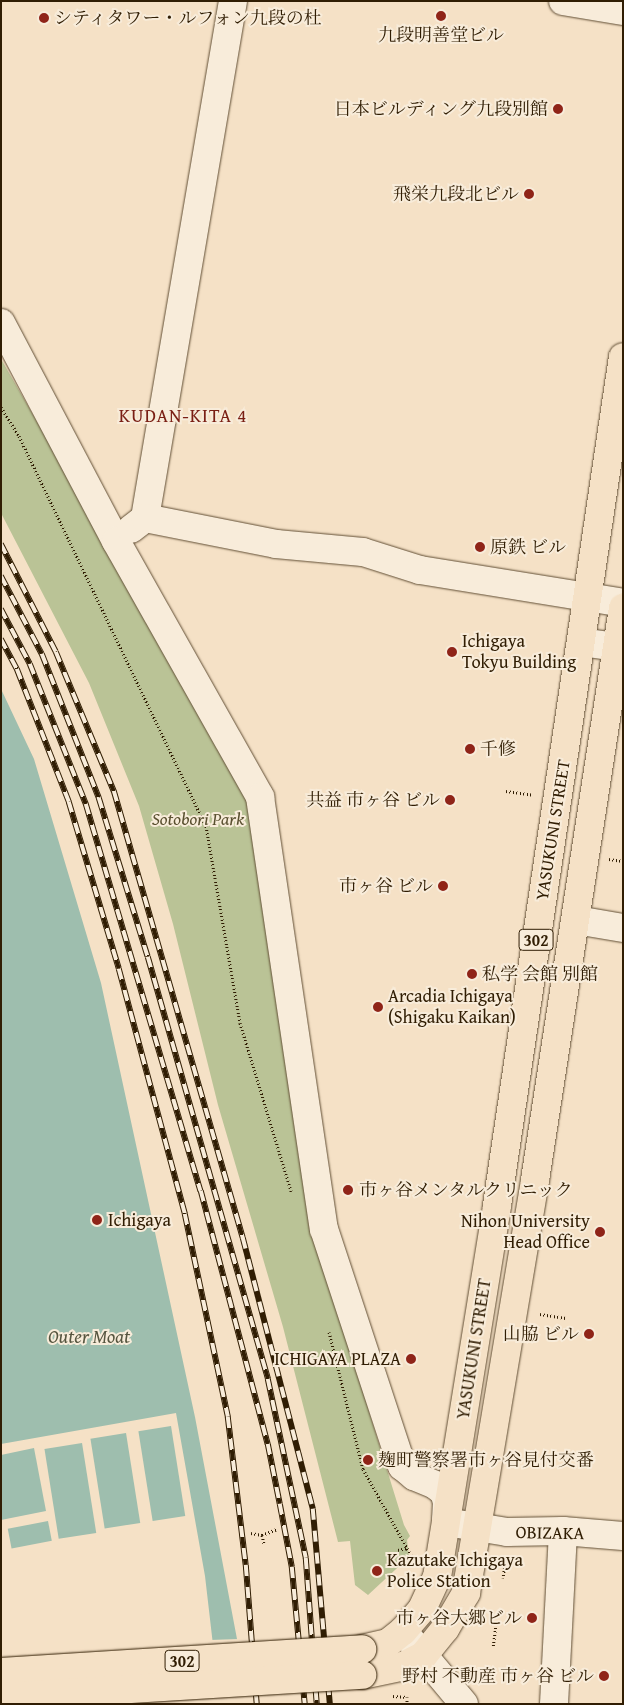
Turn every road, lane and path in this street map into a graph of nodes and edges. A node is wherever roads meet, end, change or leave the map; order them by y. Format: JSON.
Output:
{"nodes":[{"id":1,"x":233,"y":1,"type":"edge"},
{"id":2,"x":563,"y":1,"type":"edge"},
{"id":3,"x":623,"y":11,"type":"edge"},
{"id":4,"x":1,"y":323,"type":"edge"},
{"id":5,"x":623,"y":357,"type":"edge"},
{"id":6,"x":1,"y":407,"type":"edge"},
{"id":7,"x":145,"y":518,"type":"junction"},
{"id":8,"x":116,"y":541,"type":"junction"},
{"id":9,"x":588,"y":598,"type":"junction"},
{"id":10,"x":623,"y":603,"type":"edge"},
{"id":11,"x":623,"y":608,"type":"edge"},
{"id":12,"x":581,"y":642,"type":"junction"},
{"id":13,"x":620,"y":648,"type":"edge"},
{"id":14,"x":506,"y":791,"type":"dead end"},
{"id":15,"x":535,"y":796,"type":"dead end"},
{"id":16,"x":609,"y":859,"type":"dead end"},
{"id":17,"x":623,"y":861,"type":"edge"},
{"id":18,"x":576,"y":920,"type":"junction"},
{"id":19,"x":623,"y":928,"type":"edge"},
{"id":20,"x":292,"y":1194,"type":"dead end"},
{"id":21,"x":540,"y":1314,"type":"dead end"},
{"id":22,"x":566,"y":1318,"type":"dead end"},
{"id":23,"x":327,"y":1325,"type":"dead end"},
{"id":24,"x":446,"y":1522,"type":"junction"},
{"id":25,"x":477,"y":1527,"type":"junction"},
{"id":26,"x":277,"y":1529,"type":"dead end"},
{"id":27,"x":564,"y":1531,"type":"junction"},
{"id":28,"x":251,"y":1533,"type":"dead end"},
{"id":29,"x":262,"y":1535,"type":"junction"},
{"id":30,"x":623,"y":1536,"type":"edge"},
{"id":31,"x":264,"y":1544,"type":"dead end"},
{"id":32,"x":407,"y":1548,"type":"junction"},
{"id":33,"x":398,"y":1550,"type":"dead end"},
{"id":34,"x":416,"y":1564,"type":"dead end"},
{"id":35,"x":501,"y":1564,"type":"dead end"},
{"id":36,"x":503,"y":1578,"type":"dead end"},
{"id":37,"x":491,"y":1623,"type":"dead end"},
{"id":38,"x":493,"y":1647,"type":"dead end"},
{"id":39,"x":379,"y":1649,"type":"junction"},
{"id":40,"x":423,"y":1656,"type":"junction"},
{"id":41,"x":1,"y":1672,"type":"edge"},
{"id":42,"x":385,"y":1696,"type":"dead end"},
{"id":43,"x":1,"y":1697,"type":"edge"},
{"id":44,"x":407,"y":1704,"type":"edge"},
{"id":45,"x":464,"y":1704,"type":"edge"},
{"id":46,"x":554,"y":1704,"type":"edge"}],
"edges":[{"from":1,"to":7,"type":"street"},
{"from":2,"to":3,"type":"street"},
{"from":4,"to":8,"type":"street"},
{"from":5,"to":9,"type":"main road","name":"YASUKUNI STREET","number":"302"},
{"from":6,"to":20,"type":"path"},
{"from":7,"to":8,"type":"street"},
{"from":7,"to":9,"type":"street"},
{"from":8,"to":24,"type":"street"},
{"from":9,"to":10,"type":"street"},
{"from":9,"to":12,"type":"main road","name":"YASUKUNI STREET","number":"302"},
{"from":11,"to":13,"type":"main road","name":"YASUKUNI STREET","number":"302"},
{"from":12,"to":13,"type":"street"},
{"from":12,"to":24,"type":"main road","name":"YASUKUNI STREET","number":"302"},
{"from":13,"to":18,"type":"main road","name":"YASUKUNI STREET","number":"302"},
{"from":14,"to":15,"type":"path"},
{"from":16,"to":17,"type":"path"},
{"from":18,"to":19,"type":"street"},
{"from":18,"to":25,"type":"main road","name":"YASUKUNI STREET","number":"302"},
{"from":21,"to":22,"type":"path"},
{"from":23,"to":32,"type":"path"},
{"from":24,"to":25,"type":"street","name":"OBIZAKA"},
{"from":24,"to":39,"type":"main road","name":"YASUKUNI STREET","number":"302"},
{"from":25,"to":27,"type":"street","name":"OBIZAKA"},
{"from":25,"to":40,"type":"main road","name":"YASUKUNI STREET","number":"302"},
{"from":26,"to":29,"type":"path"},
{"from":27,"to":30,"type":"street","name":"OBIZAKA"},
{"from":27,"to":46,"type":"street"},
{"from":28,"to":29,"type":"path"},
{"from":29,"to":31,"type":"path"},
{"from":32,"to":33,"type":"path"},
{"from":32,"to":34,"type":"path"},
{"from":35,"to":36,"type":"path"},
{"from":37,"to":38,"type":"path"},
{"from":39,"to":40,"type":"street"},
{"from":39,"to":40,"type":"main road","name":"YASUKUNI STREET","number":"302"},
{"from":39,"to":41,"type":"main road","name":"YASUKUNI STREET","number":"302","bridge":true},
{"from":39,"to":43,"type":"main road","name":"YASUKUNI STREET","number":"302","bridge":true},
{"from":40,"to":45,"type":"street"},
{"from":42,"to":44,"type":"path"}]}
